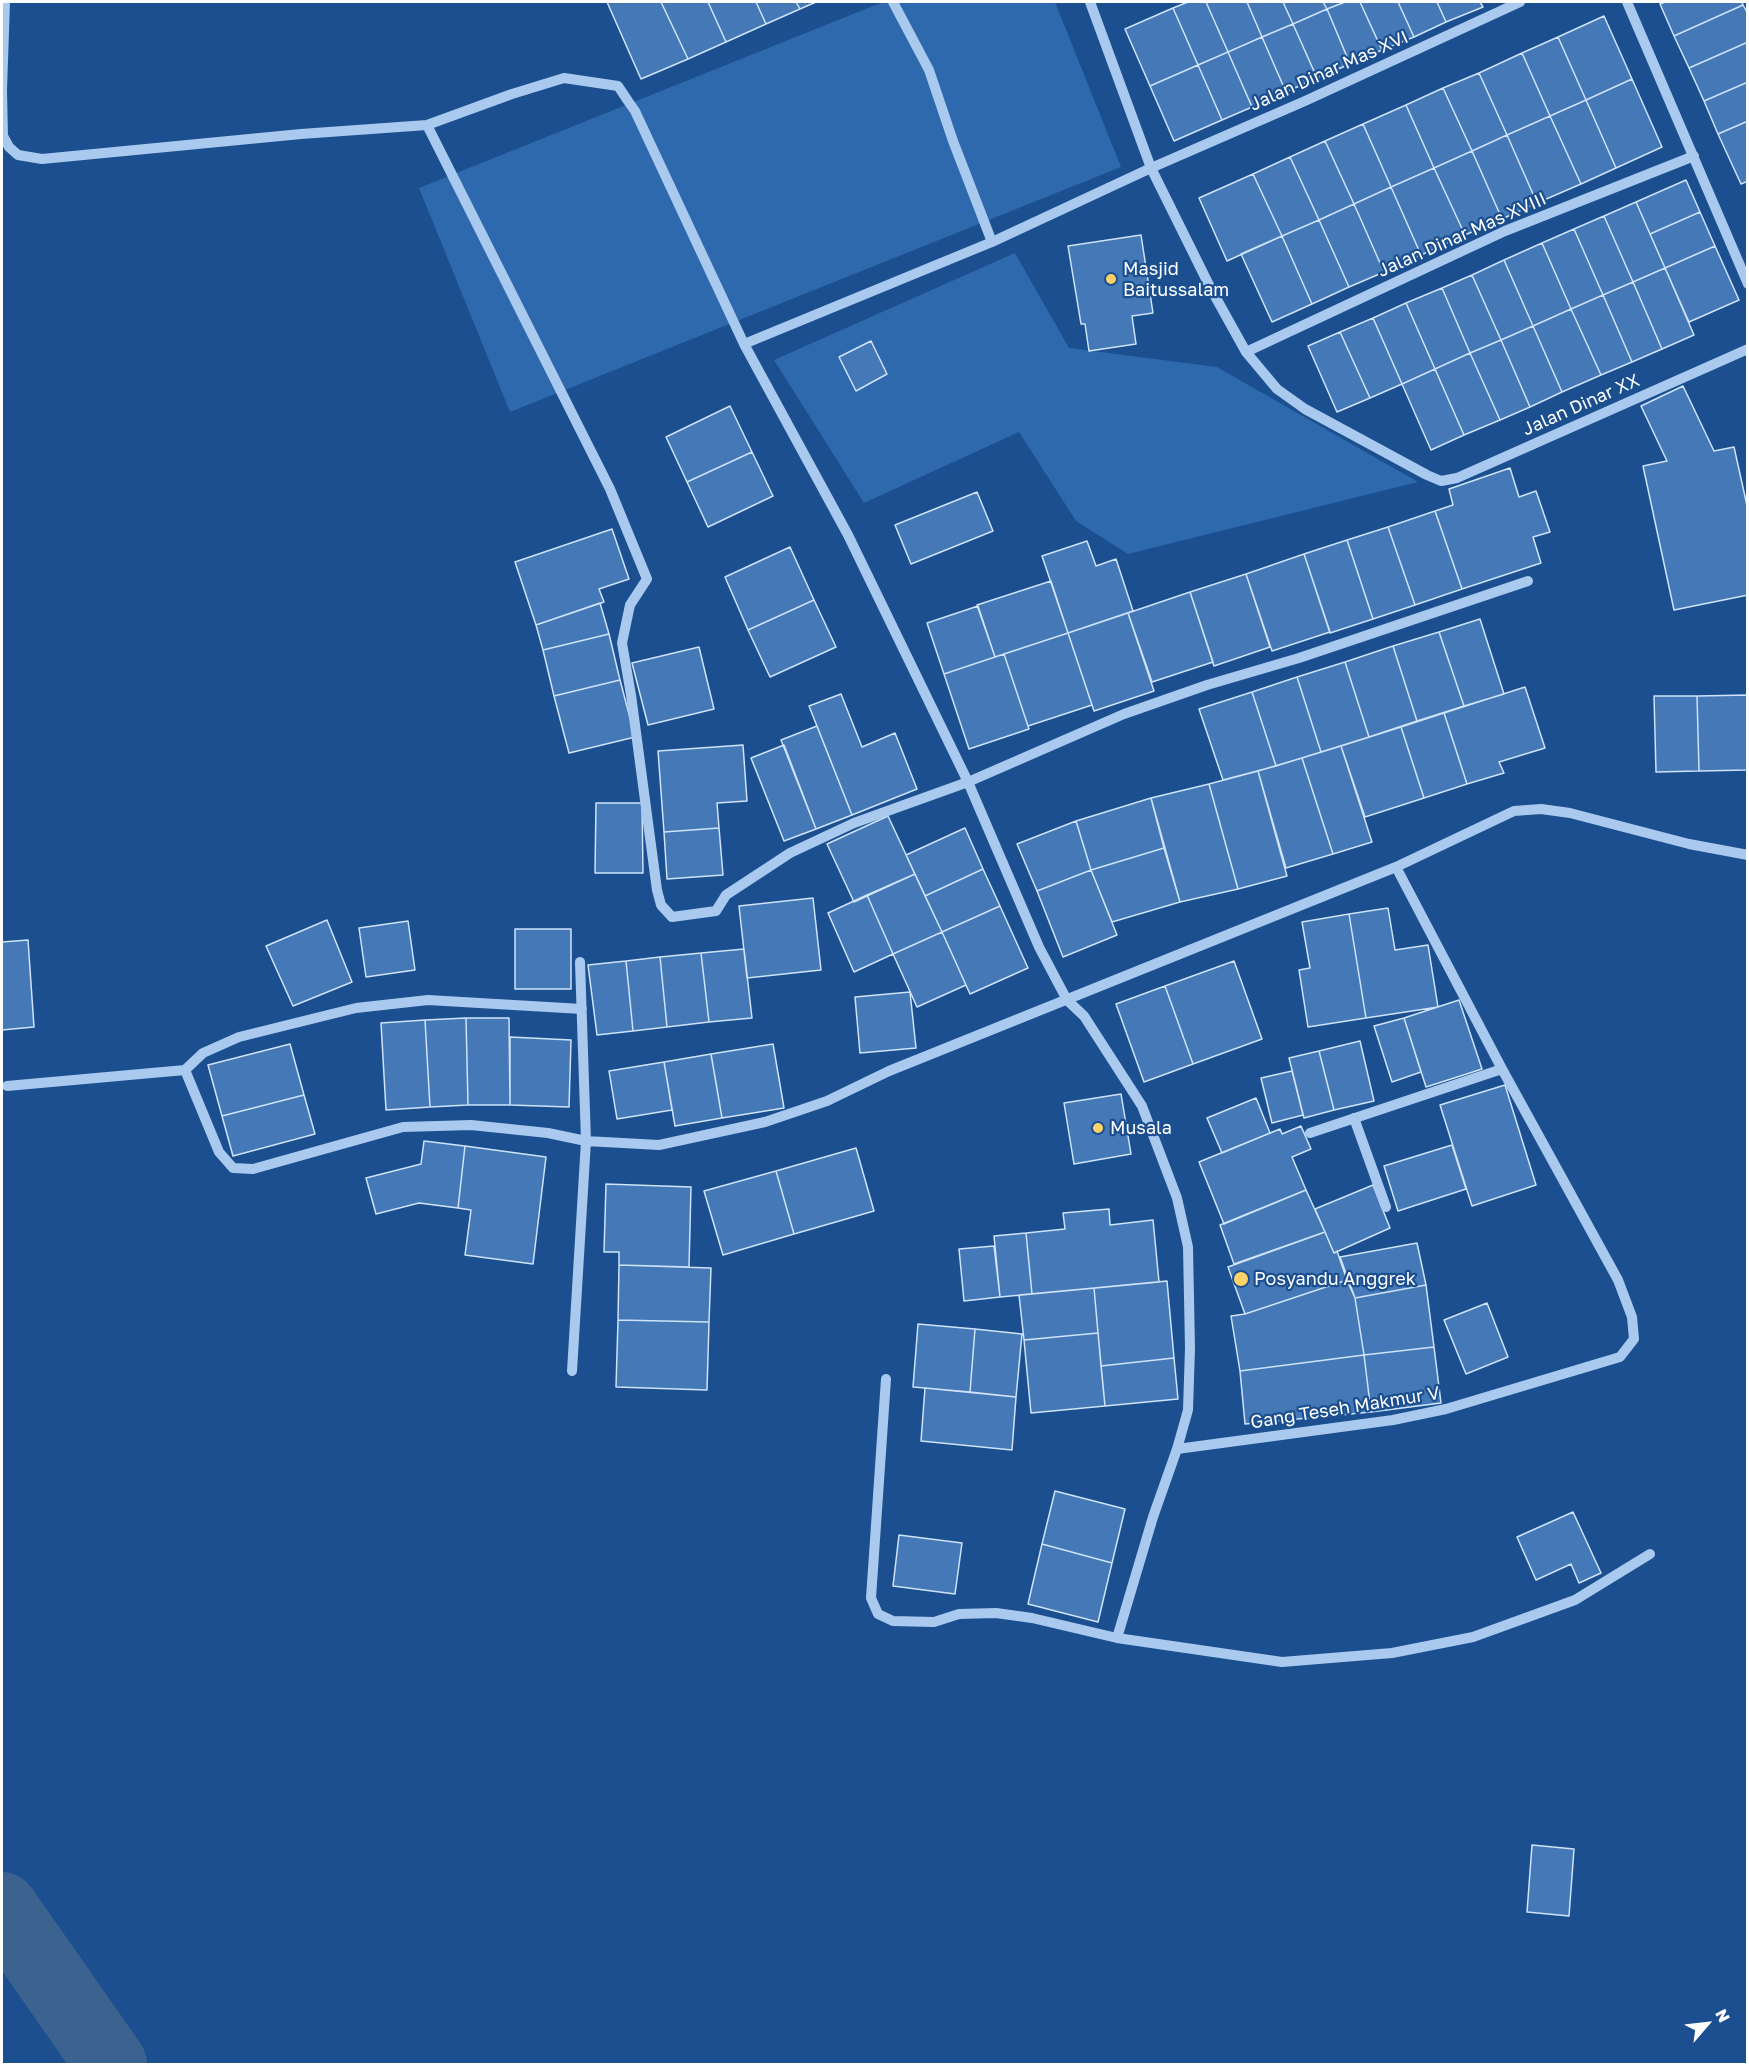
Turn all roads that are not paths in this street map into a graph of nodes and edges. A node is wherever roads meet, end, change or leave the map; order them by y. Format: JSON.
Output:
{"nodes":[{"id":1,"x":5,"y":2,"type":"edge"},
{"id":2,"x":893,"y":2,"type":"edge"},
{"id":3,"x":1090,"y":2,"type":"edge"},
{"id":4,"x":1520,"y":2,"type":"edge"},
{"id":5,"x":1627,"y":2,"type":"edge"},
{"id":6,"x":427,"y":125,"type":"junction"},
{"id":7,"x":1695,"y":156,"type":"junction"},
{"id":8,"x":1151,"y":168,"type":"junction"},
{"id":9,"x":992,"y":242,"type":"junction"},
{"id":10,"x":1748,"y":284,"type":"edge"},
{"id":11,"x":744,"y":344,"type":"junction"},
{"id":12,"x":1748,"y":349,"type":"edge"},
{"id":13,"x":1246,"y":352,"type":"junction"},
{"id":14,"x":1528,"y":581,"type":"dead end"},
{"id":15,"x":968,"y":782,"type":"junction"},
{"id":16,"x":1748,"y":855,"type":"edge"},
{"id":17,"x":1396,"y":867,"type":"junction"},
{"id":18,"x":580,"y":962,"type":"dead end"},
{"id":19,"x":1067,"y":1000,"type":"junction"},
{"id":20,"x":582,"y":1010,"type":"junction"},
{"id":21,"x":1502,"y":1069,"type":"junction"},
{"id":22,"x":185,"y":1070,"type":"junction"},
{"id":23,"x":8,"y":1086,"type":"dead end"},
{"id":24,"x":1354,"y":1118,"type":"junction"},
{"id":25,"x":1310,"y":1133,"type":"dead end"},
{"id":26,"x":586,"y":1141,"type":"junction"},
{"id":27,"x":1386,"y":1208,"type":"dead end"},
{"id":28,"x":572,"y":1371,"type":"dead end"},
{"id":29,"x":886,"y":1379,"type":"dead end"},
{"id":30,"x":1177,"y":1449,"type":"junction"},
{"id":31,"x":1650,"y":1554,"type":"dead end"},
{"id":32,"x":1117,"y":1638,"type":"junction"}],
"edges":[{"from":1,"to":6,"type":"street"},
{"from":2,"to":9,"type":"street"},
{"from":3,"to":8,"type":"street"},
{"from":4,"to":8,"type":"street","name":"Jalan Dinar Mas XVI"},
{"from":5,"to":7,"type":"street"},
{"from":6,"to":11,"type":"street"},
{"from":6,"to":15,"type":"street"},
{"from":7,"to":10,"type":"street"},
{"from":7,"to":13,"type":"street","name":"Jalan Dinar Mas XVIII"},
{"from":8,"to":9,"type":"street","name":"Jalan Dinar Mas XVI"},
{"from":8,"to":13,"type":"street"},
{"from":9,"to":11,"type":"street","name":"Jalan Dinar Mas XVI"},
{"from":11,"to":15,"type":"street"},
{"from":12,"to":13,"type":"street","name":"Jalan Dinar XX"},
{"from":14,"to":15,"type":"street"},
{"from":15,"to":19,"type":"street"},
{"from":16,"to":17,"type":"street"},
{"from":17,"to":19,"type":"street"},
{"from":17,"to":21,"type":"street"},
{"from":18,"to":20,"type":"street"},
{"from":19,"to":26,"type":"street"},
{"from":19,"to":30,"type":"street"},
{"from":20,"to":22,"type":"street"},
{"from":20,"to":26,"type":"street"},
{"from":21,"to":24,"type":"street"},
{"from":21,"to":30,"type":"street","name":"Gang Teseh Makmur V"},
{"from":22,"to":23,"type":"street"},
{"from":22,"to":26,"type":"street"},
{"from":24,"to":25,"type":"street"},
{"from":24,"to":27,"type":"street"},
{"from":26,"to":28,"type":"street"},
{"from":29,"to":32,"type":"street"},
{"from":30,"to":32,"type":"street"},
{"from":31,"to":32,"type":"street"}]}
